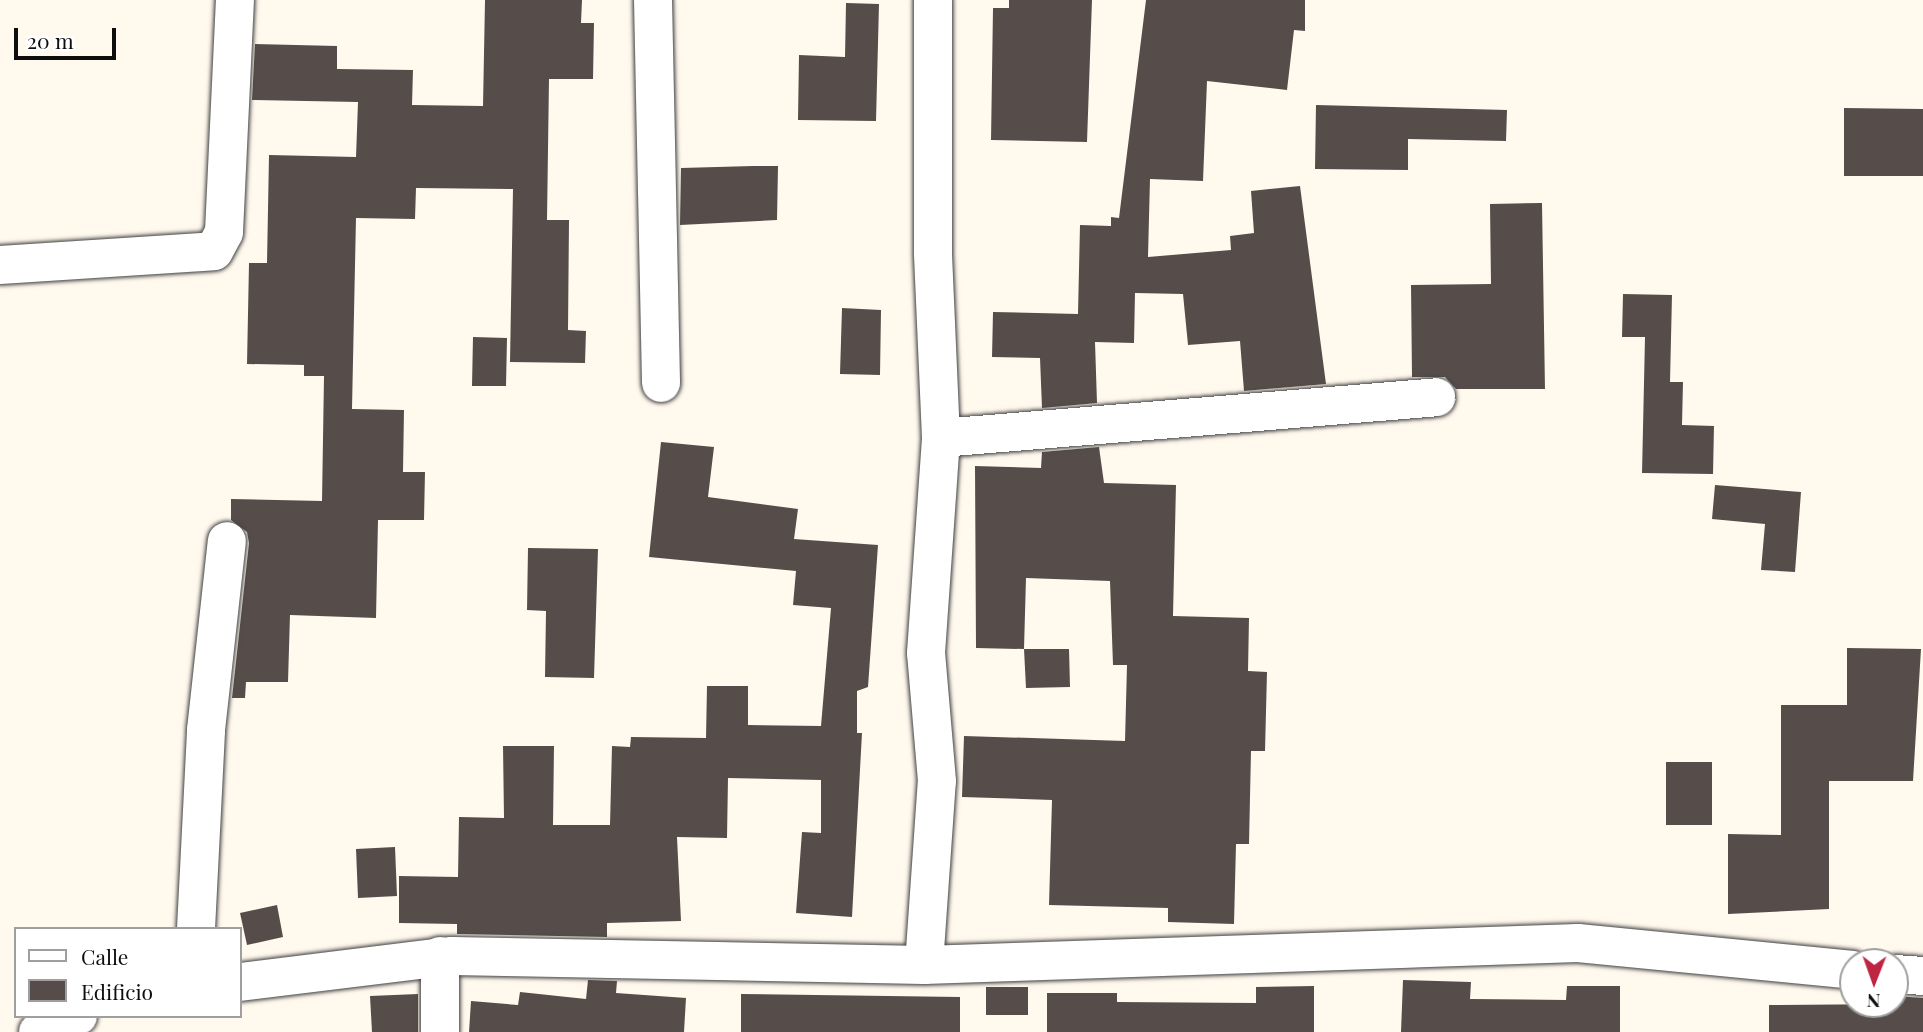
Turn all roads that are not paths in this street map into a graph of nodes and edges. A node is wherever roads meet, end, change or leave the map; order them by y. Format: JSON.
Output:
{"nodes":[{"id":1,"x":235,"y":0,"type":"edge"},
{"id":2,"x":653,"y":0,"type":"edge"},
{"id":3,"x":933,"y":0,"type":"edge"},
{"id":4,"x":0,"y":265,"type":"edge"},
{"id":5,"x":661,"y":383,"type":"dead end"},
{"id":6,"x":1436,"y":397,"type":"dead end"},
{"id":7,"x":941,"y":438,"type":"junction"},
{"id":8,"x":227,"y":541,"type":"dead end"},
{"id":9,"x":196,"y":927,"type":"edge"},
{"id":10,"x":440,"y":956,"type":"junction"},
{"id":11,"x":923,"y":965,"type":"junction"},
{"id":12,"x":1839,"y":969,"type":"edge"},
{"id":13,"x":242,"y":982,"type":"edge"},
{"id":14,"x":73,"y":1018,"type":"edge"},
{"id":15,"x":38,"y":1032,"type":"edge"},
{"id":16,"x":440,"y":1032,"type":"edge"}],
"edges":[{"from":1,"to":4,"type":"street"},
{"from":2,"to":5,"type":"street"},
{"from":3,"to":7,"type":"street"},
{"from":6,"to":7,"type":"street"},
{"from":7,"to":11,"type":"street"},
{"from":8,"to":9,"type":"street"},
{"from":10,"to":11,"type":"street"},
{"from":10,"to":13,"type":"street"},
{"from":10,"to":16,"type":"street"},
{"from":11,"to":12,"type":"street"},
{"from":14,"to":15,"type":"street"}]}
